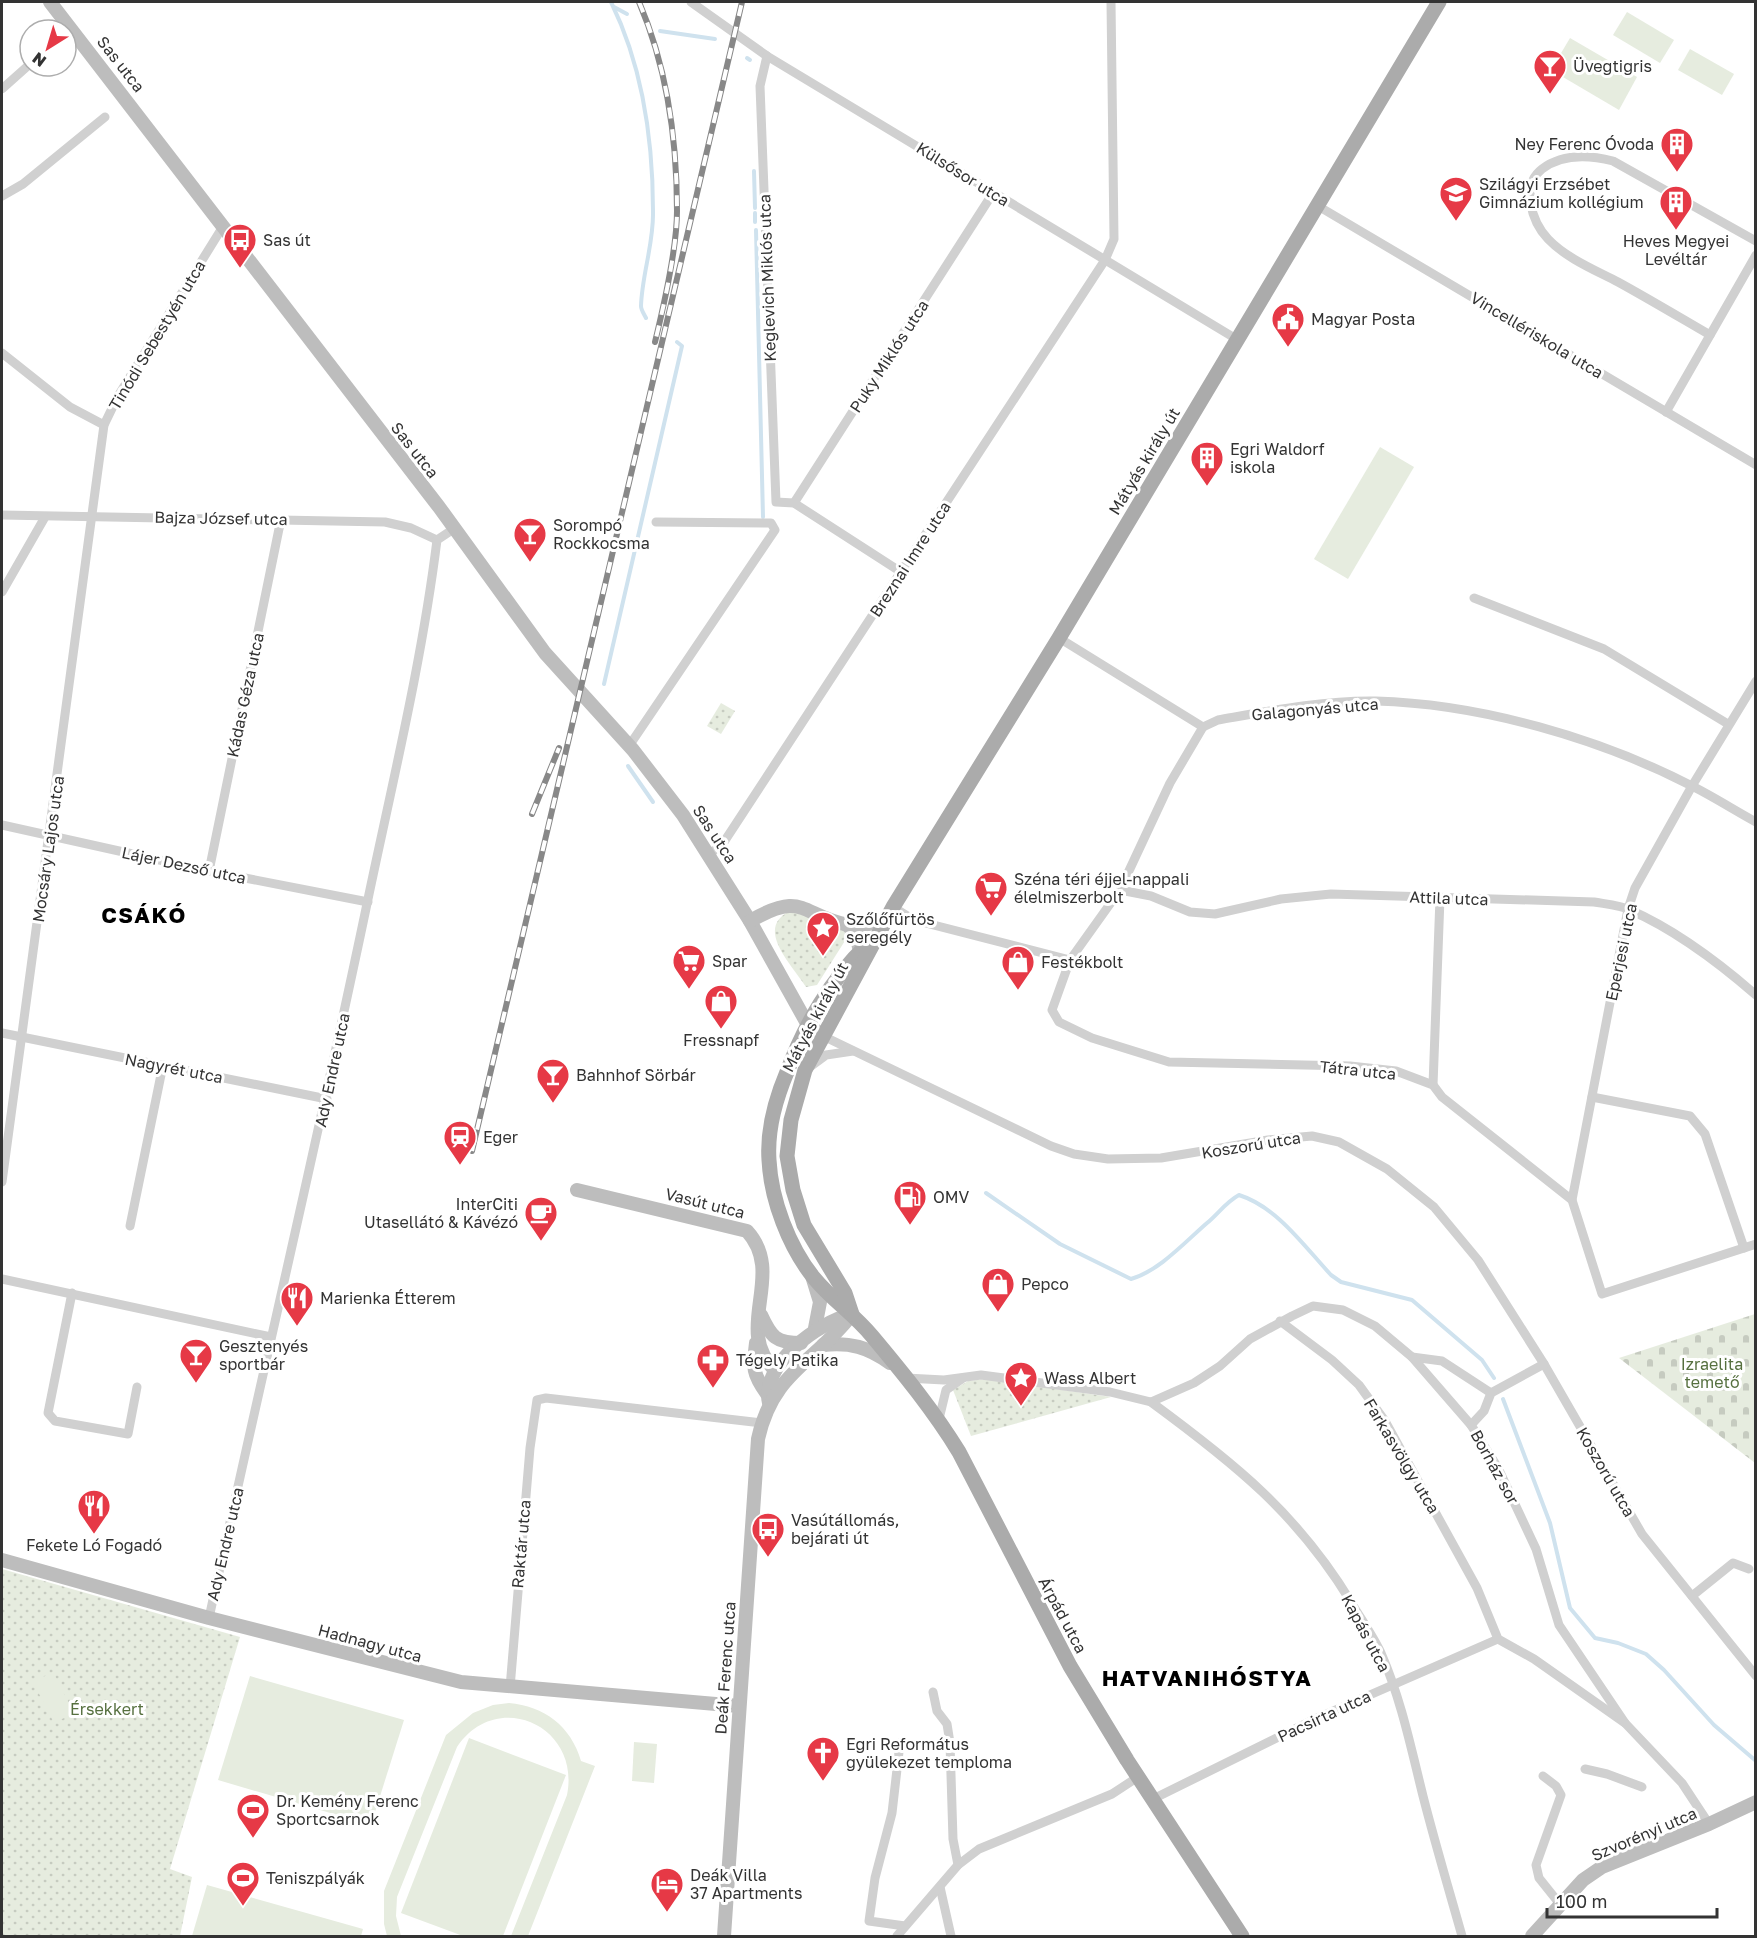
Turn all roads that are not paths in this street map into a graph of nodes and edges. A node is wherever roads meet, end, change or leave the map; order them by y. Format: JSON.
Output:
{"nodes":[{"id":1,"x":50,"y":2,"type":"edge"},
{"id":2,"x":691,"y":2,"type":"edge"},
{"id":3,"x":1111,"y":2,"type":"edge"},
{"id":4,"x":1439,"y":2,"type":"edge"},
{"id":5,"x":61,"y":18,"type":"edge"},
{"id":6,"x":78,"y":42,"type":"edge"},
{"id":7,"x":767,"y":56,"type":"junction"},
{"id":8,"x":18,"y":75,"type":"edge"},
{"id":9,"x":2,"y":89,"type":"edge"},
{"id":10,"x":105,"y":117,"type":"dead end"},
{"id":11,"x":993,"y":193,"type":"junction"},
{"id":12,"x":2,"y":196,"type":"edge"},
{"id":13,"x":1318,"y":206,"type":"junction"},
{"id":14,"x":222,"y":228,"type":"junction"},
{"id":15,"x":1755,"y":241,"type":"edge"},
{"id":16,"x":1755,"y":255,"type":"edge"},
{"id":17,"x":1105,"y":260,"type":"junction"},
{"id":18,"x":1710,"y":335,"type":"junction"},
{"id":19,"x":1238,"y":340,"type":"junction"},
{"id":20,"x":2,"y":353,"type":"edge"},
{"id":21,"x":1666,"y":412,"type":"junction"},
{"id":22,"x":104,"y":425,"type":"junction"},
{"id":23,"x":1755,"y":465,"type":"edge"},
{"id":24,"x":794,"y":503,"type":"junction"},
{"id":25,"x":2,"y":515,"type":"edge"},
{"id":26,"x":93,"y":516,"type":"junction"},
{"id":27,"x":45,"y":517,"type":"junction"},
{"id":28,"x":281,"y":519,"type":"junction"},
{"id":29,"x":656,"y":522,"type":"dead end"},
{"id":30,"x":455,"y":528,"type":"junction"},
{"id":31,"x":437,"y":540,"type":"junction"},
{"id":32,"x":901,"y":572,"type":"junction"},
{"id":33,"x":2,"y":592,"type":"edge"},
{"id":34,"x":1474,"y":598,"type":"dead end"},
{"id":35,"x":1059,"y":638,"type":"junction"},
{"id":36,"x":1755,"y":681,"type":"edge"},
{"id":37,"x":1728,"y":724,"type":"junction"},
{"id":38,"x":1203,"y":727,"type":"junction"},
{"id":39,"x":629,"y":746,"type":"junction"},
{"id":40,"x":1692,"y":786,"type":"junction"},
{"id":41,"x":1755,"y":822,"type":"edge"},
{"id":42,"x":2,"y":825,"type":"edge"},
{"id":43,"x":50,"y":837,"type":"junction"},
{"id":44,"x":710,"y":854,"type":"junction"},
{"id":45,"x":209,"y":871,"type":"junction"},
{"id":46,"x":1120,"y":890,"type":"junction"},
{"id":47,"x":1440,"y":898,"type":"junction"},
{"id":48,"x":368,"y":902,"type":"junction"},
{"id":49,"x":1628,"y":909,"type":"junction"},
{"id":50,"x":889,"y":914,"type":"junction"},
{"id":51,"x":750,"y":921,"type":"junction"},
{"id":52,"x":847,"y":925,"type":"junction"},
{"id":53,"x":876,"y":937,"type":"junction"},
{"id":54,"x":860,"y":952,"type":"junction"},
{"id":55,"x":1070,"y":960,"type":"junction"},
{"id":56,"x":1755,"y":995,"type":"edge"},
{"id":57,"x":808,"y":1025,"type":"junction"},
{"id":58,"x":2,"y":1033,"type":"edge"},
{"id":59,"x":823,"y":1036,"type":"junction"},
{"id":60,"x":22,"y":1037,"type":"junction"},
{"id":61,"x":853,"y":1051,"type":"junction"},
{"id":62,"x":163,"y":1065,"type":"junction"},
{"id":63,"x":806,"y":1070,"type":"junction"},
{"id":64,"x":1433,"y":1085,"type":"junction"},
{"id":65,"x":1592,"y":1097,"type":"junction"},
{"id":66,"x":327,"y":1099,"type":"junction"},
{"id":67,"x":2,"y":1182,"type":"edge"},
{"id":68,"x":578,"y":1190,"type":"dead end"},
{"id":69,"x":1572,"y":1200,"type":"junction"},
{"id":70,"x":130,"y":1226,"type":"dead end"},
{"id":71,"x":1755,"y":1244,"type":"edge"},
{"id":72,"x":1744,"y":1248,"type":"junction"},
{"id":73,"x":812,"y":1276,"type":"junction"},
{"id":74,"x":2,"y":1279,"type":"edge"},
{"id":75,"x":72,"y":1293,"type":"junction"},
{"id":76,"x":759,"y":1312,"type":"junction"},
{"id":77,"x":852,"y":1314,"type":"junction"},
{"id":78,"x":1280,"y":1321,"type":"junction"},
{"id":79,"x":815,"y":1328,"type":"junction"},
{"id":80,"x":271,"y":1337,"type":"junction"},
{"id":81,"x":757,"y":1341,"type":"junction"},
{"id":82,"x":801,"y":1343,"type":"junction"},
{"id":83,"x":823,"y":1345,"type":"junction"},
{"id":84,"x":1412,"y":1357,"type":"junction"},
{"id":85,"x":1544,"y":1364,"type":"junction"},
{"id":86,"x":775,"y":1370,"type":"junction"},
{"id":87,"x":793,"y":1370,"type":"junction"},
{"id":88,"x":902,"y":1373,"type":"junction"},
{"id":89,"x":964,"y":1377,"type":"junction"},
{"id":90,"x":137,"y":1387,"type":"dead end"},
{"id":91,"x":1491,"y":1393,"type":"junction"},
{"id":92,"x":771,"y":1397,"type":"junction"},
{"id":93,"x":1151,"y":1402,"type":"junction"},
{"id":94,"x":939,"y":1419,"type":"junction"},
{"id":95,"x":762,"y":1423,"type":"junction"},
{"id":96,"x":1472,"y":1425,"type":"junction"},
{"id":97,"x":2,"y":1560,"type":"edge"},
{"id":98,"x":1749,"y":1569,"type":"dead end"},
{"id":99,"x":1692,"y":1596,"type":"junction"},
{"id":100,"x":209,"y":1618,"type":"junction"},
{"id":101,"x":1498,"y":1639,"type":"junction"},
{"id":102,"x":1755,"y":1676,"type":"edge"},
{"id":103,"x":1393,"y":1684,"type":"junction"},
{"id":104,"x":510,"y":1688,"type":"junction"},
{"id":105,"x":933,"y":1692,"type":"dead end"},
{"id":106,"x":739,"y":1706,"type":"junction"},
{"id":107,"x":1625,"y":1723,"type":"junction"},
{"id":108,"x":900,"y":1743,"type":"dead end"},
{"id":109,"x":1585,"y":1769,"type":"dead end"},
{"id":110,"x":1543,"y":1776,"type":"dead end"},
{"id":111,"x":1138,"y":1777,"type":"junction"},
{"id":112,"x":1642,"y":1787,"type":"dead end"},
{"id":113,"x":1153,"y":1798,"type":"junction"},
{"id":114,"x":1755,"y":1802,"type":"edge"},
{"id":115,"x":1709,"y":1824,"type":"junction"},
{"id":116,"x":958,"y":1865,"type":"junction"},
{"id":117,"x":940,"y":1887,"type":"junction"},
{"id":118,"x":1559,"y":1903,"type":"junction"},
{"id":119,"x":905,"y":1926,"type":"junction"},
{"id":120,"x":724,"y":1936,"type":"edge"},
{"id":121,"x":897,"y":1936,"type":"edge"},
{"id":122,"x":951,"y":1936,"type":"edge"},
{"id":123,"x":1242,"y":1936,"type":"edge"},
{"id":124,"x":1462,"y":1936,"type":"edge"},
{"id":125,"x":1532,"y":1936,"type":"edge"}],
"edges":[{"from":1,"to":5,"type":"street","name":"Sas utca"},
{"from":2,"to":7,"type":"street","name":"Külsősor utca"},
{"from":3,"to":17,"type":"street","name":"Breznai Imre utca"},
{"from":4,"to":13,"type":"main road","name":"Mátyás király út"},
{"from":6,"to":14,"type":"street","name":"Sas utca"},
{"from":7,"to":11,"type":"street","name":"Külsősor utca"},
{"from":7,"to":24,"type":"street","name":"Keglevich Miklós utca"},
{"from":8,"to":9,"type":"street"},
{"from":10,"to":12,"type":"street"},
{"from":11,"to":17,"type":"street","name":"Külsősor utca"},
{"from":11,"to":24,"type":"street","name":"Puky Miklós utca"},
{"from":13,"to":19,"type":"main road","name":"Mátyás király út"},
{"from":13,"to":21,"type":"street","name":"Vincellériskola utca"},
{"from":14,"to":22,"type":"street","name":"Tinódi Sebestyén utca"},
{"from":14,"to":30,"type":"street","name":"Sas utca"},
{"from":15,"to":18,"type":"street"},
{"from":16,"to":18,"type":"street"},
{"from":17,"to":19,"type":"street","name":"Külsősor utca"},
{"from":17,"to":32,"type":"street","name":"Breznai Imre utca"},
{"from":18,"to":21,"type":"street"},
{"from":19,"to":35,"type":"main road","name":"Mátyás király út"},
{"from":20,"to":22,"type":"street"},
{"from":21,"to":23,"type":"street","name":"Vincellériskola utca"},
{"from":22,"to":26,"type":"street","name":"Tinódi Sebestyén utca"},
{"from":24,"to":32,"type":"street"},
{"from":25,"to":27,"type":"street","name":"Bajza József utca"},
{"from":26,"to":27,"type":"street","name":"Bajza József utca"},
{"from":26,"to":28,"type":"street","name":"Bajza József utca"},
{"from":26,"to":43,"type":"street","name":"Mocsáry Lajos utca"},
{"from":27,"to":33,"type":"street"},
{"from":28,"to":31,"type":"street","name":"Bajza József utca"},
{"from":28,"to":45,"type":"street","name":"Kádas Géza utca"},
{"from":29,"to":39,"type":"street"},
{"from":30,"to":31,"type":"street"},
{"from":30,"to":39,"type":"street","name":"Sas utca"},
{"from":31,"to":48,"type":"street","name":"Ady Endre utca"},
{"from":32,"to":44,"type":"street","name":"Breznai Imre utca"},
{"from":34,"to":37,"type":"street"},
{"from":35,"to":38,"type":"street"},
{"from":35,"to":50,"type":"main road","name":"Mátyás király út"},
{"from":36,"to":37,"type":"street","name":"Eperjesi utca"},
{"from":37,"to":40,"type":"street","name":"Eperjesi utca"},
{"from":38,"to":40,"type":"street","name":"Galagonyás utca"},
{"from":38,"to":46,"type":"street"},
{"from":39,"to":44,"type":"street","name":"Sas utca"},
{"from":40,"to":41,"type":"street","name":"Galagonyás utca"},
{"from":40,"to":49,"type":"street","name":"Eperjesi utca"},
{"from":42,"to":43,"type":"street","name":"Lájer Dezső utca"},
{"from":43,"to":45,"type":"street","name":"Lájer Dezső utca"},
{"from":43,"to":60,"type":"street","name":"Mocsáry Lajos utca"},
{"from":44,"to":51,"type":"street","name":"Sas utca"},
{"from":45,"to":48,"type":"street","name":"Lájer Dezső utca"},
{"from":46,"to":47,"type":"street","name":"Attila utca"},
{"from":46,"to":55,"type":"street"},
{"from":47,"to":49,"type":"street","name":"Attila utca"},
{"from":47,"to":64,"type":"street"},
{"from":48,"to":66,"type":"street","name":"Ady Endre utca"},
{"from":49,"to":56,"type":"street","name":"Attila utca"},
{"from":49,"to":65,"type":"street","name":"Eperjesi utca"},
{"from":50,"to":52,"type":"street"},
{"from":50,"to":53,"type":"main road","name":"Mátyás király út"},
{"from":50,"to":55,"type":"street"},
{"from":51,"to":52,"type":"street"},
{"from":51,"to":57,"type":"street","name":"Sas utca"},
{"from":52,"to":54,"type":"street"},
{"from":53,"to":54,"type":"main road","name":"Mátyás király út"},
{"from":53,"to":59,"type":"main road","name":"Mátyás király út"},
{"from":54,"to":57,"type":"main road","name":"Mátyás király út"},
{"from":55,"to":64,"type":"street","name":"Tátra utca"},
{"from":57,"to":59,"type":"street","name":"Sas utca"},
{"from":57,"to":73,"type":"main road","name":"Mátyás király út"},
{"from":58,"to":60,"type":"street","name":"Nagyrét utca"},
{"from":59,"to":61,"type":"street","name":"Koszorú utca"},
{"from":59,"to":63,"type":"main road","name":"Mátyás király út"},
{"from":60,"to":62,"type":"street","name":"Nagyrét utca"},
{"from":60,"to":67,"type":"street","name":"Mocsáry Lajos utca"},
{"from":61,"to":63,"type":"street"},
{"from":61,"to":85,"type":"street","name":"Koszorú utca"},
{"from":62,"to":66,"type":"street","name":"Nagyrét utca"},
{"from":62,"to":70,"type":"street"},
{"from":63,"to":77,"type":"main road","name":"Mátyás király út"},
{"from":64,"to":69,"type":"street","name":"Tátra utca"},
{"from":65,"to":69,"type":"street","name":"Eperjesi utca"},
{"from":65,"to":72,"type":"street"},
{"from":66,"to":80,"type":"street","name":"Ady Endre utca"},
{"from":68,"to":76,"type":"street","name":"Vasút utca"},
{"from":69,"to":72,"type":"street"},
{"from":71,"to":72,"type":"street"},
{"from":73,"to":77,"type":"main road","name":"Mátyás király út"},
{"from":73,"to":79,"type":"street"},
{"from":74,"to":75,"type":"street"},
{"from":75,"to":80,"type":"street"},
{"from":75,"to":90,"type":"street"},
{"from":76,"to":81,"type":"street","name":"Vasút utca"},
{"from":76,"to":82,"type":"street"},
{"from":77,"to":79,"type":"street"},
{"from":77,"to":83,"type":"street","name":"Deák Ferenc utca"},
{"from":77,"to":88,"type":"main road","name":"Árpád utca"},
{"from":78,"to":84,"type":"street","name":"Borház sor"},
{"from":78,"to":93,"type":"street"},
{"from":78,"to":101,"type":"street","name":"Farkasvölgy utca"},
{"from":79,"to":82,"type":"street"},
{"from":80,"to":100,"type":"street","name":"Ady Endre utca"},
{"from":81,"to":86,"type":"street"},
{"from":81,"to":92,"type":"street","name":"Vasút utca"},
{"from":82,"to":86,"type":"street"},
{"from":83,"to":87,"type":"street","name":"Deák Ferenc utca"},
{"from":83,"to":88,"type":"street"},
{"from":84,"to":91,"type":"street"},
{"from":84,"to":96,"type":"street","name":"Borház sor"},
{"from":85,"to":91,"type":"street"},
{"from":85,"to":99,"type":"street","name":"Koszorú utca"},
{"from":86,"to":87,"type":"street"},
{"from":86,"to":92,"type":"street"},
{"from":87,"to":92,"type":"street","name":"Deák Ferenc utca"},
{"from":88,"to":89,"type":"street"},
{"from":88,"to":94,"type":"main road","name":"Árpád utca"},
{"from":89,"to":93,"type":"street"},
{"from":89,"to":94,"type":"street"},
{"from":91,"to":96,"type":"street"},
{"from":92,"to":95,"type":"street","name":"Deák Ferenc utca"},
{"from":93,"to":103,"type":"street","name":"Kapás utca"},
{"from":94,"to":111,"type":"main road","name":"Árpád utca"},
{"from":95,"to":104,"type":"street","name":"Raktár utca"},
{"from":95,"to":106,"type":"street","name":"Deák Ferenc utca"},
{"from":96,"to":107,"type":"street","name":"Borház sor"},
{"from":97,"to":100,"type":"street","name":"Hadnagy utca"},
{"from":98,"to":99,"type":"street"},
{"from":99,"to":102,"type":"street","name":"Koszorú utca"},
{"from":100,"to":104,"type":"street","name":"Hadnagy utca"},
{"from":101,"to":103,"type":"street","name":"Pacsirta utca"},
{"from":101,"to":107,"type":"street"},
{"from":103,"to":113,"type":"street","name":"Pacsirta utca"},
{"from":103,"to":124,"type":"street","name":"Kapás utca"},
{"from":104,"to":106,"type":"street","name":"Hadnagy utca"},
{"from":105,"to":116,"type":"street"},
{"from":106,"to":120,"type":"street","name":"Deák Ferenc utca"},
{"from":107,"to":115,"type":"street"},
{"from":108,"to":119,"type":"street"},
{"from":109,"to":112,"type":"street"},
{"from":110,"to":118,"type":"street"},
{"from":111,"to":113,"type":"main road","name":"Árpád utca"},
{"from":111,"to":116,"type":"street"},
{"from":113,"to":123,"type":"main road","name":"Árpád utca"},
{"from":114,"to":115,"type":"street","name":"Szvorényi utca"},
{"from":115,"to":118,"type":"street","name":"Szvorényi utca"},
{"from":116,"to":117,"type":"street"},
{"from":117,"to":119,"type":"street"},
{"from":117,"to":122,"type":"street"},
{"from":118,"to":125,"type":"street","name":"Szvorényi utca"},
{"from":119,"to":121,"type":"street"}]}
